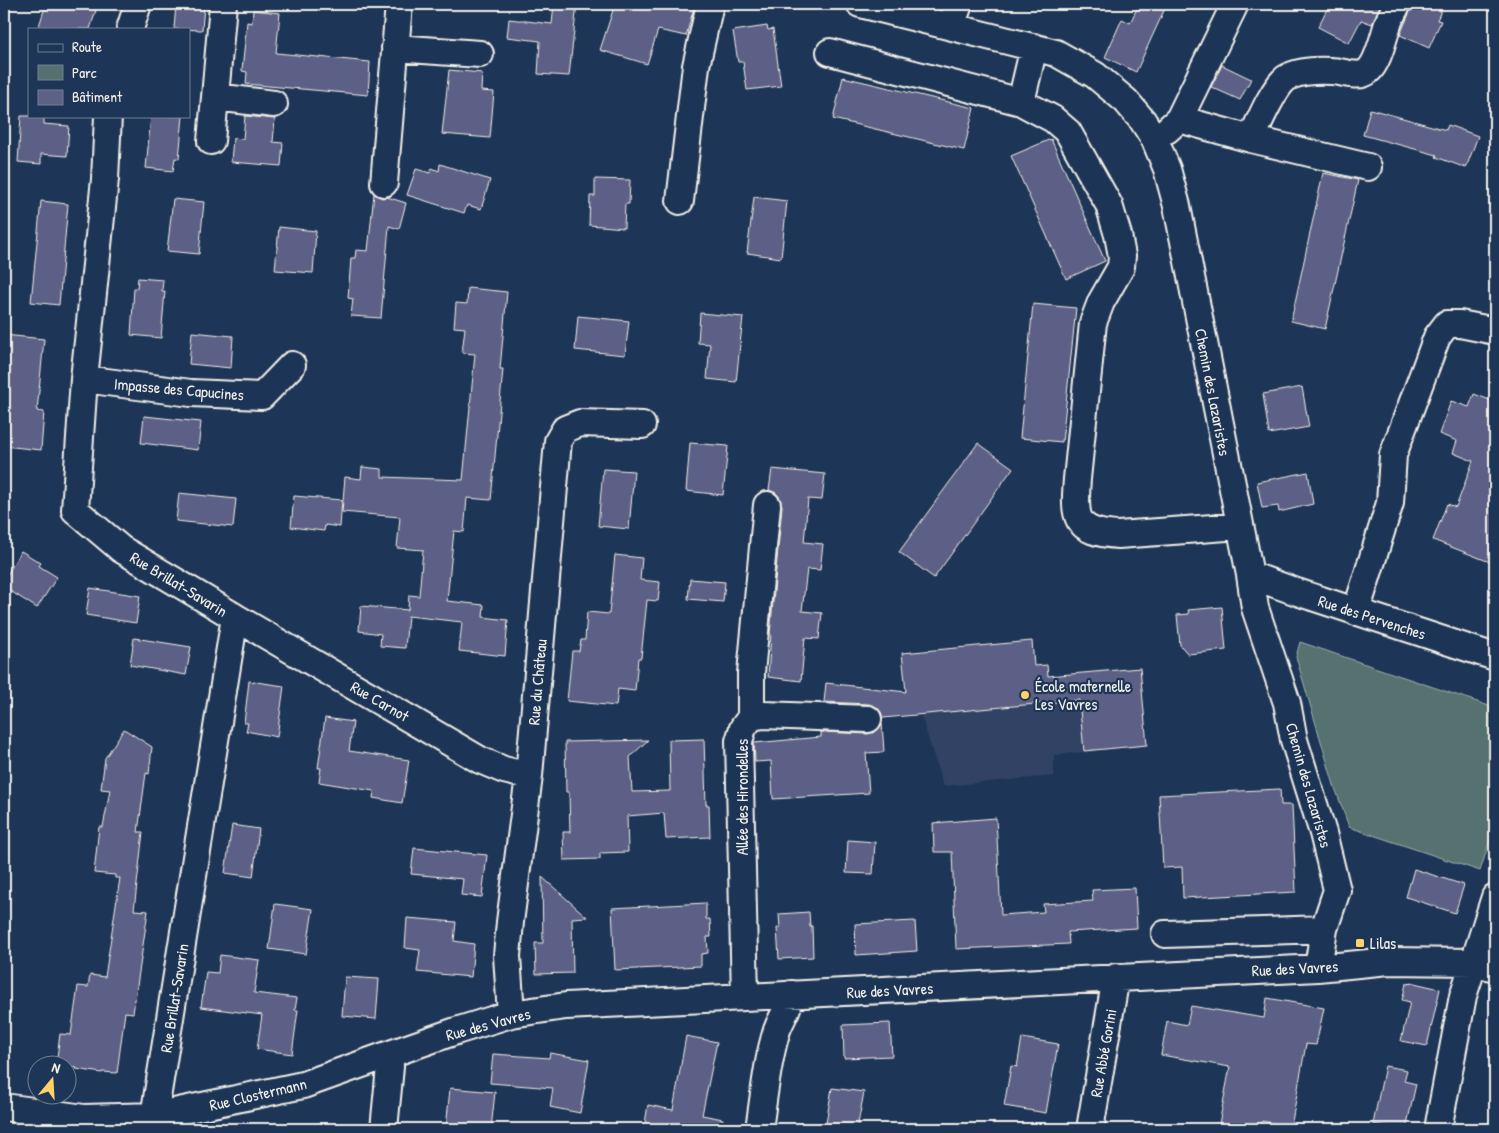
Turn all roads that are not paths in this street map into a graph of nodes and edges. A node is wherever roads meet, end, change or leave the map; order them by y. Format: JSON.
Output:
{"nodes":[{"id":1,"x":138,"y":4,"type":"edge"},
{"id":2,"x":223,"y":4,"type":"edge"},
{"id":3,"x":399,"y":4,"type":"edge"},
{"id":4,"x":710,"y":4,"type":"edge"},
{"id":5,"x":860,"y":4,"type":"edge"},
{"id":6,"x":1235,"y":4,"type":"edge"},
{"id":7,"x":1397,"y":4,"type":"edge"},
{"id":8,"x":955,"y":15,"type":"edge"},
{"id":9,"x":130,"y":28,"type":"edge"},
{"id":10,"x":1034,"y":47,"type":"junction"},
{"id":11,"x":395,"y":48,"type":"junction"},
{"id":12,"x":830,"y":52,"type":"dead end"},
{"id":13,"x":480,"y":54,"type":"dead end"},
{"id":14,"x":215,"y":97,"type":"junction"},
{"id":15,"x":1021,"y":102,"type":"junction"},
{"id":16,"x":274,"y":104,"type":"dead end"},
{"id":17,"x":108,"y":118,"type":"edge"},
{"id":18,"x":1179,"y":119,"type":"junction"},
{"id":19,"x":1251,"y":139,"type":"junction"},
{"id":20,"x":1155,"y":140,"type":"junction"},
{"id":21,"x":211,"y":141,"type":"dead end"},
{"id":22,"x":1368,"y":167,"type":"dead end"},
{"id":23,"x":384,"y":183,"type":"dead end"},
{"id":24,"x":680,"y":201,"type":"dead end"},
{"id":25,"x":1495,"y":331,"type":"edge"},
{"id":26,"x":292,"y":365,"type":"dead end"},
{"id":27,"x":84,"y":379,"type":"junction"},
{"id":28,"x":642,"y":425,"type":"dead end"},
{"id":29,"x":767,"y":505,"type":"dead end"},
{"id":30,"x":1240,"y":526,"type":"junction"},
{"id":31,"x":1250,"y":575,"type":"junction"},
{"id":32,"x":1356,"y":612,"type":"junction"},
{"id":33,"x":235,"y":617,"type":"junction"},
{"id":34,"x":1495,"y":658,"type":"edge"},
{"id":35,"x":751,"y":717,"type":"junction"},
{"id":36,"x":868,"y":719,"type":"dead end"},
{"id":37,"x":529,"y":776,"type":"junction"},
{"id":38,"x":1495,"y":897,"type":"edge"},
{"id":39,"x":1324,"y":929,"type":"junction"},
{"id":40,"x":1165,"y":934,"type":"dead end"},
{"id":41,"x":1484,"y":965,"type":"edge"},
{"id":42,"x":1318,"y":968,"type":"junction"},
{"id":43,"x":1116,"y":977,"type":"junction"},
{"id":44,"x":791,"y":994,"type":"junction"},
{"id":45,"x":745,"y":996,"type":"junction"},
{"id":46,"x":511,"y":1014,"type":"junction"},
{"id":47,"x":390,"y":1054,"type":"junction"},
{"id":48,"x":4,"y":1107,"type":"edge"},
{"id":49,"x":154,"y":1123,"type":"edge"},
{"id":50,"x":384,"y":1129,"type":"edge"},
{"id":51,"x":759,"y":1129,"type":"edge"},
{"id":52,"x":1090,"y":1129,"type":"edge"},
{"id":53,"x":1438,"y":1129,"type":"edge"}],
"edges":[{"from":1,"to":9,"type":"street"},
{"from":2,"to":14,"type":"street"},
{"from":3,"to":11,"type":"street"},
{"from":4,"to":24,"type":"street"},
{"from":5,"to":8,"type":"street","name":"Chemin des Lazaristes"},
{"from":6,"to":18,"type":"street"},
{"from":7,"to":19,"type":"street"},
{"from":8,"to":10,"type":"street","name":"Chemin des Lazaristes"},
{"from":10,"to":15,"type":"street"},
{"from":10,"to":20,"type":"street","name":"Chemin des Lazaristes"},
{"from":11,"to":13,"type":"street"},
{"from":11,"to":23,"type":"street"},
{"from":12,"to":15,"type":"street"},
{"from":14,"to":16,"type":"street"},
{"from":14,"to":21,"type":"street"},
{"from":15,"to":30,"type":"street"},
{"from":17,"to":27,"type":"street","name":"Rue Brillat-Savarin"},
{"from":18,"to":19,"type":"street"},
{"from":18,"to":20,"type":"street"},
{"from":19,"to":22,"type":"street"},
{"from":20,"to":30,"type":"street","name":"Chemin des Lazaristes"},
{"from":25,"to":32,"type":"street"},
{"from":26,"to":27,"type":"street","name":"Impasse des Capucines"},
{"from":27,"to":33,"type":"street","name":"Rue Brillat-Savarin"},
{"from":28,"to":37,"type":"street","name":"Rue du Château"},
{"from":29,"to":35,"type":"street"},
{"from":30,"to":31,"type":"street","name":"Chemin des Lazaristes"},
{"from":31,"to":32,"type":"street","name":"Rue des Pervenches"},
{"from":31,"to":39,"type":"street","name":"Chemin des Lazaristes"},
{"from":32,"to":34,"type":"street","name":"Rue des Pervenches"},
{"from":33,"to":37,"type":"street","name":"Rue Carnot"},
{"from":33,"to":49,"type":"street","name":"Rue Brillat-Savarin"},
{"from":35,"to":36,"type":"street","name":"Allée des Hirondelles"},
{"from":35,"to":45,"type":"street","name":"Allée des Hirondelles"},
{"from":37,"to":46,"type":"street","name":"Rue du Château"},
{"from":38,"to":41,"type":"street"},
{"from":39,"to":40,"type":"street"},
{"from":39,"to":42,"type":"street","name":"Chemin des Lazaristes"},
{"from":41,"to":42,"type":"street","name":"Rue des Vavres"},
{"from":41,"to":53,"type":"street"},
{"from":42,"to":43,"type":"street","name":"Rue des Vavres"},
{"from":43,"to":44,"type":"street","name":"Rue des Vavres"},
{"from":43,"to":52,"type":"street","name":"Rue Abbé Gorini"},
{"from":44,"to":45,"type":"street","name":"Rue des Vavres"},
{"from":44,"to":51,"type":"street"},
{"from":45,"to":46,"type":"street","name":"Rue des Vavres"},
{"from":46,"to":47,"type":"street","name":"Rue des Vavres"},
{"from":47,"to":49,"type":"street","name":"Rue Clostermann"},
{"from":47,"to":50,"type":"street"},
{"from":48,"to":49,"type":"street","name":"Rue Clostermann"}]}
